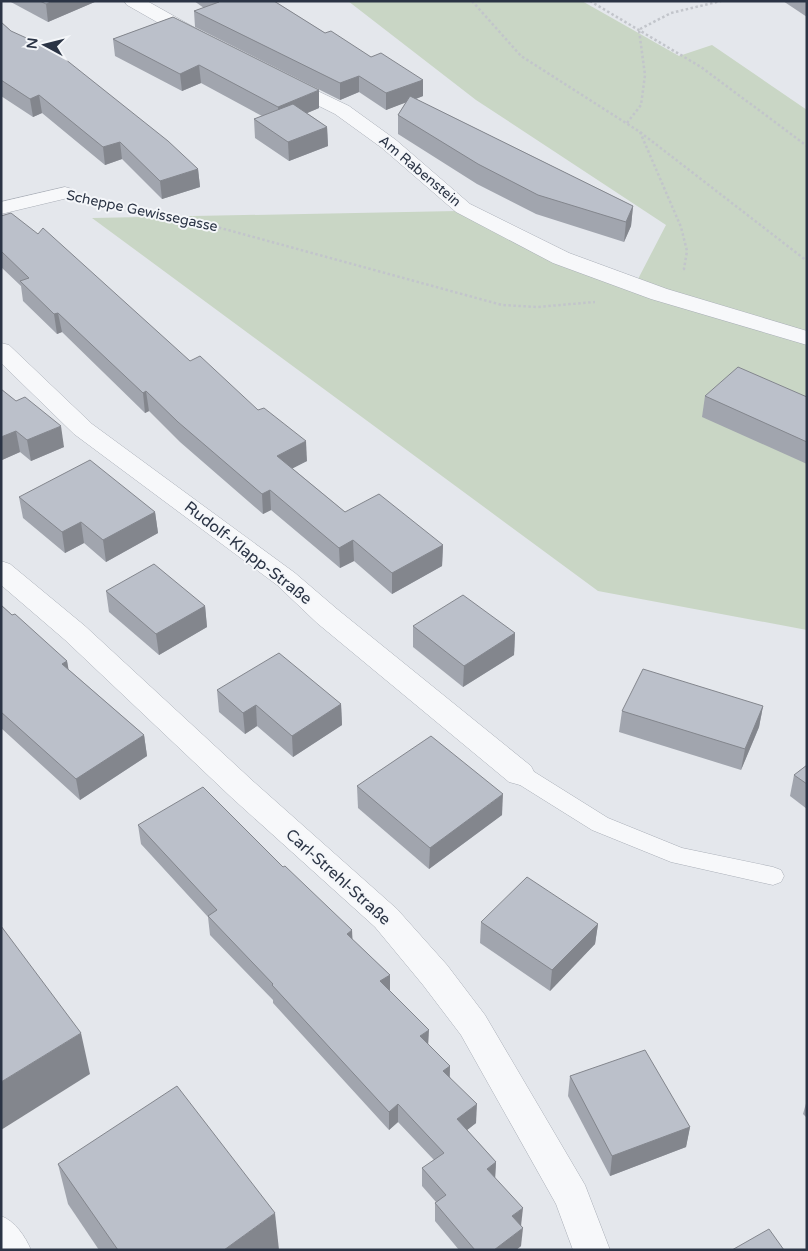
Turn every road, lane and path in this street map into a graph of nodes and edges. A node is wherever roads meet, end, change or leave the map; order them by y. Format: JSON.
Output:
{"nodes":[{"id":1,"x":133,"y":1,"type":"edge"},
{"id":2,"x":472,"y":1,"type":"edge"},
{"id":3,"x":590,"y":1,"type":"edge"},
{"id":4,"x":721,"y":1,"type":"edge"},
{"id":5,"x":639,"y":30,"type":"junction"},
{"id":6,"x":217,"y":48,"type":"edge"},
{"id":7,"x":268,"y":73,"type":"edge"},
{"id":8,"x":627,"y":123,"type":"junction"},
{"id":9,"x":640,"y":132,"type":"junction"},
{"id":10,"x":807,"y":146,"type":"edge"},
{"id":11,"x":65,"y":193,"type":"joint"},
{"id":12,"x":1,"y":208,"type":"edge"},
{"id":13,"x":807,"y":261,"type":"edge"},
{"id":14,"x":684,"y":268,"type":"dead end"},
{"id":15,"x":572,"y":304,"type":"dead end"},
{"id":16,"x":807,"y":338,"type":"edge"},
{"id":17,"x":1,"y":350,"type":"edge"},
{"id":18,"x":1,"y":570,"type":"edge"},
{"id":19,"x":520,"y":774,"type":"joint"},
{"id":20,"x":773,"y":876,"type":"dead end"},
{"id":21,"x":1,"y":1228,"type":"edge"},
{"id":22,"x":18,"y":1250,"type":"edge"},
{"id":23,"x":592,"y":1250,"type":"edge"}],
"edges":[{"from":1,"to":6,"type":"street"},
{"from":2,"to":8,"type":"path"},
{"from":3,"to":5,"type":"path"},
{"from":4,"to":5,"type":"path"},
{"from":5,"to":8,"type":"path"},
{"from":5,"to":10,"type":"path"},
{"from":7,"to":16,"type":"street","name":"Am Rabenstein"},
{"from":8,"to":9,"type":"path"},
{"from":9,"to":13,"type":"path"},
{"from":9,"to":14,"type":"path"},
{"from":11,"to":12,"type":"street","name":"Scheppe Gewissegasse"},
{"from":11,"to":15,"type":"path","name":"Scheppe Gewissegasse"},
{"from":17,"to":19,"type":"street","name":"Rudolf-Klapp-Straße"},
{"from":18,"to":23,"type":"street","name":"Carl-Strehl-Straße"},
{"from":19,"to":20,"type":"lane"},
{"from":21,"to":22,"type":"lane"}]}
